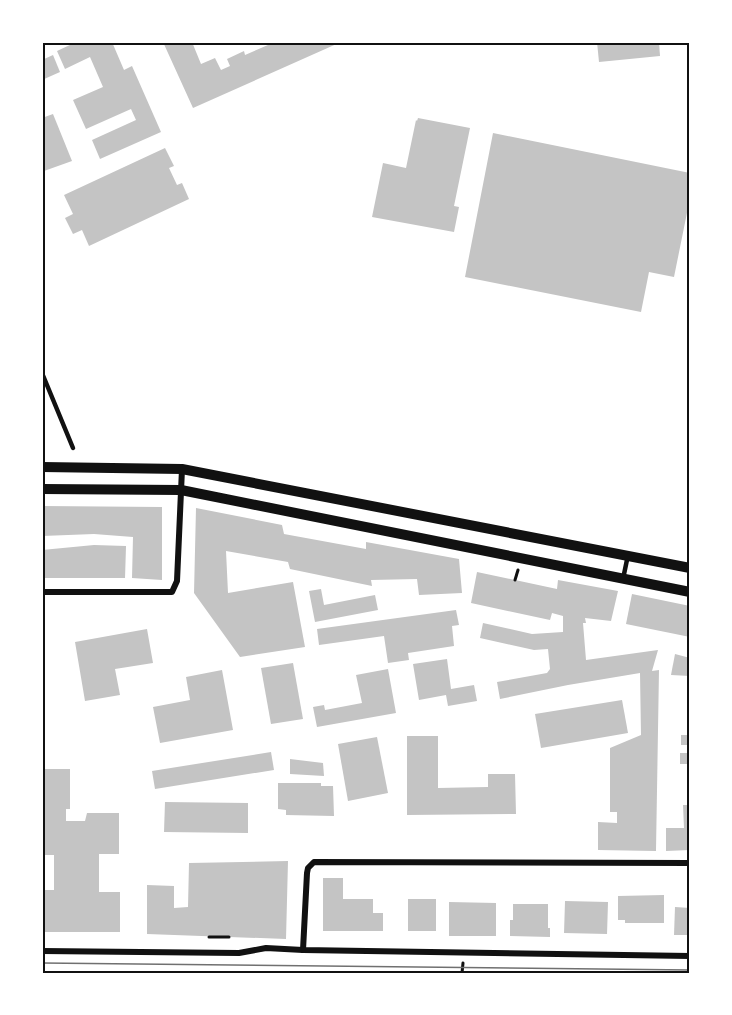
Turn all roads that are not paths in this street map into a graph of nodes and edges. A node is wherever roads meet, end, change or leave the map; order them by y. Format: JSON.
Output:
{"nodes":[{"id":1,"x":42,"y":373,"type":"edge"},
{"id":2,"x":73,"y":448,"type":"dead end"},
{"id":3,"x":42,"y":467,"type":"edge"},
{"id":4,"x":182,"y":469,"type":"junction"},
{"id":5,"x":42,"y":489,"type":"edge"},
{"id":6,"x":181,"y":490,"type":"junction"},
{"id":7,"x":628,"y":555,"type":"junction"},
{"id":8,"x":690,"y":568,"type":"edge"},
{"id":9,"x":623,"y":579,"type":"junction"},
{"id":10,"x":42,"y":592,"type":"edge"},
{"id":11,"x":690,"y":592,"type":"edge"},
{"id":12,"x":690,"y":863,"type":"edge"},
{"id":13,"x":303,"y":950,"type":"junction"},
{"id":14,"x":42,"y":951,"type":"edge"},
{"id":15,"x":690,"y":956,"type":"edge"}],
"edges":[{"from":1,"to":2,"type":"lane"},
{"from":3,"to":4,"type":"street"},
{"from":4,"to":6,"type":"street"},
{"from":4,"to":7,"type":"street"},
{"from":5,"to":6,"type":"street"},
{"from":6,"to":9,"type":"street"},
{"from":6,"to":10,"type":"street"},
{"from":7,"to":8,"type":"street"},
{"from":7,"to":9,"type":"lane"},
{"from":9,"to":11,"type":"street"},
{"from":12,"to":13,"type":"street"},
{"from":13,"to":14,"type":"street"},
{"from":13,"to":15,"type":"street"}]}
